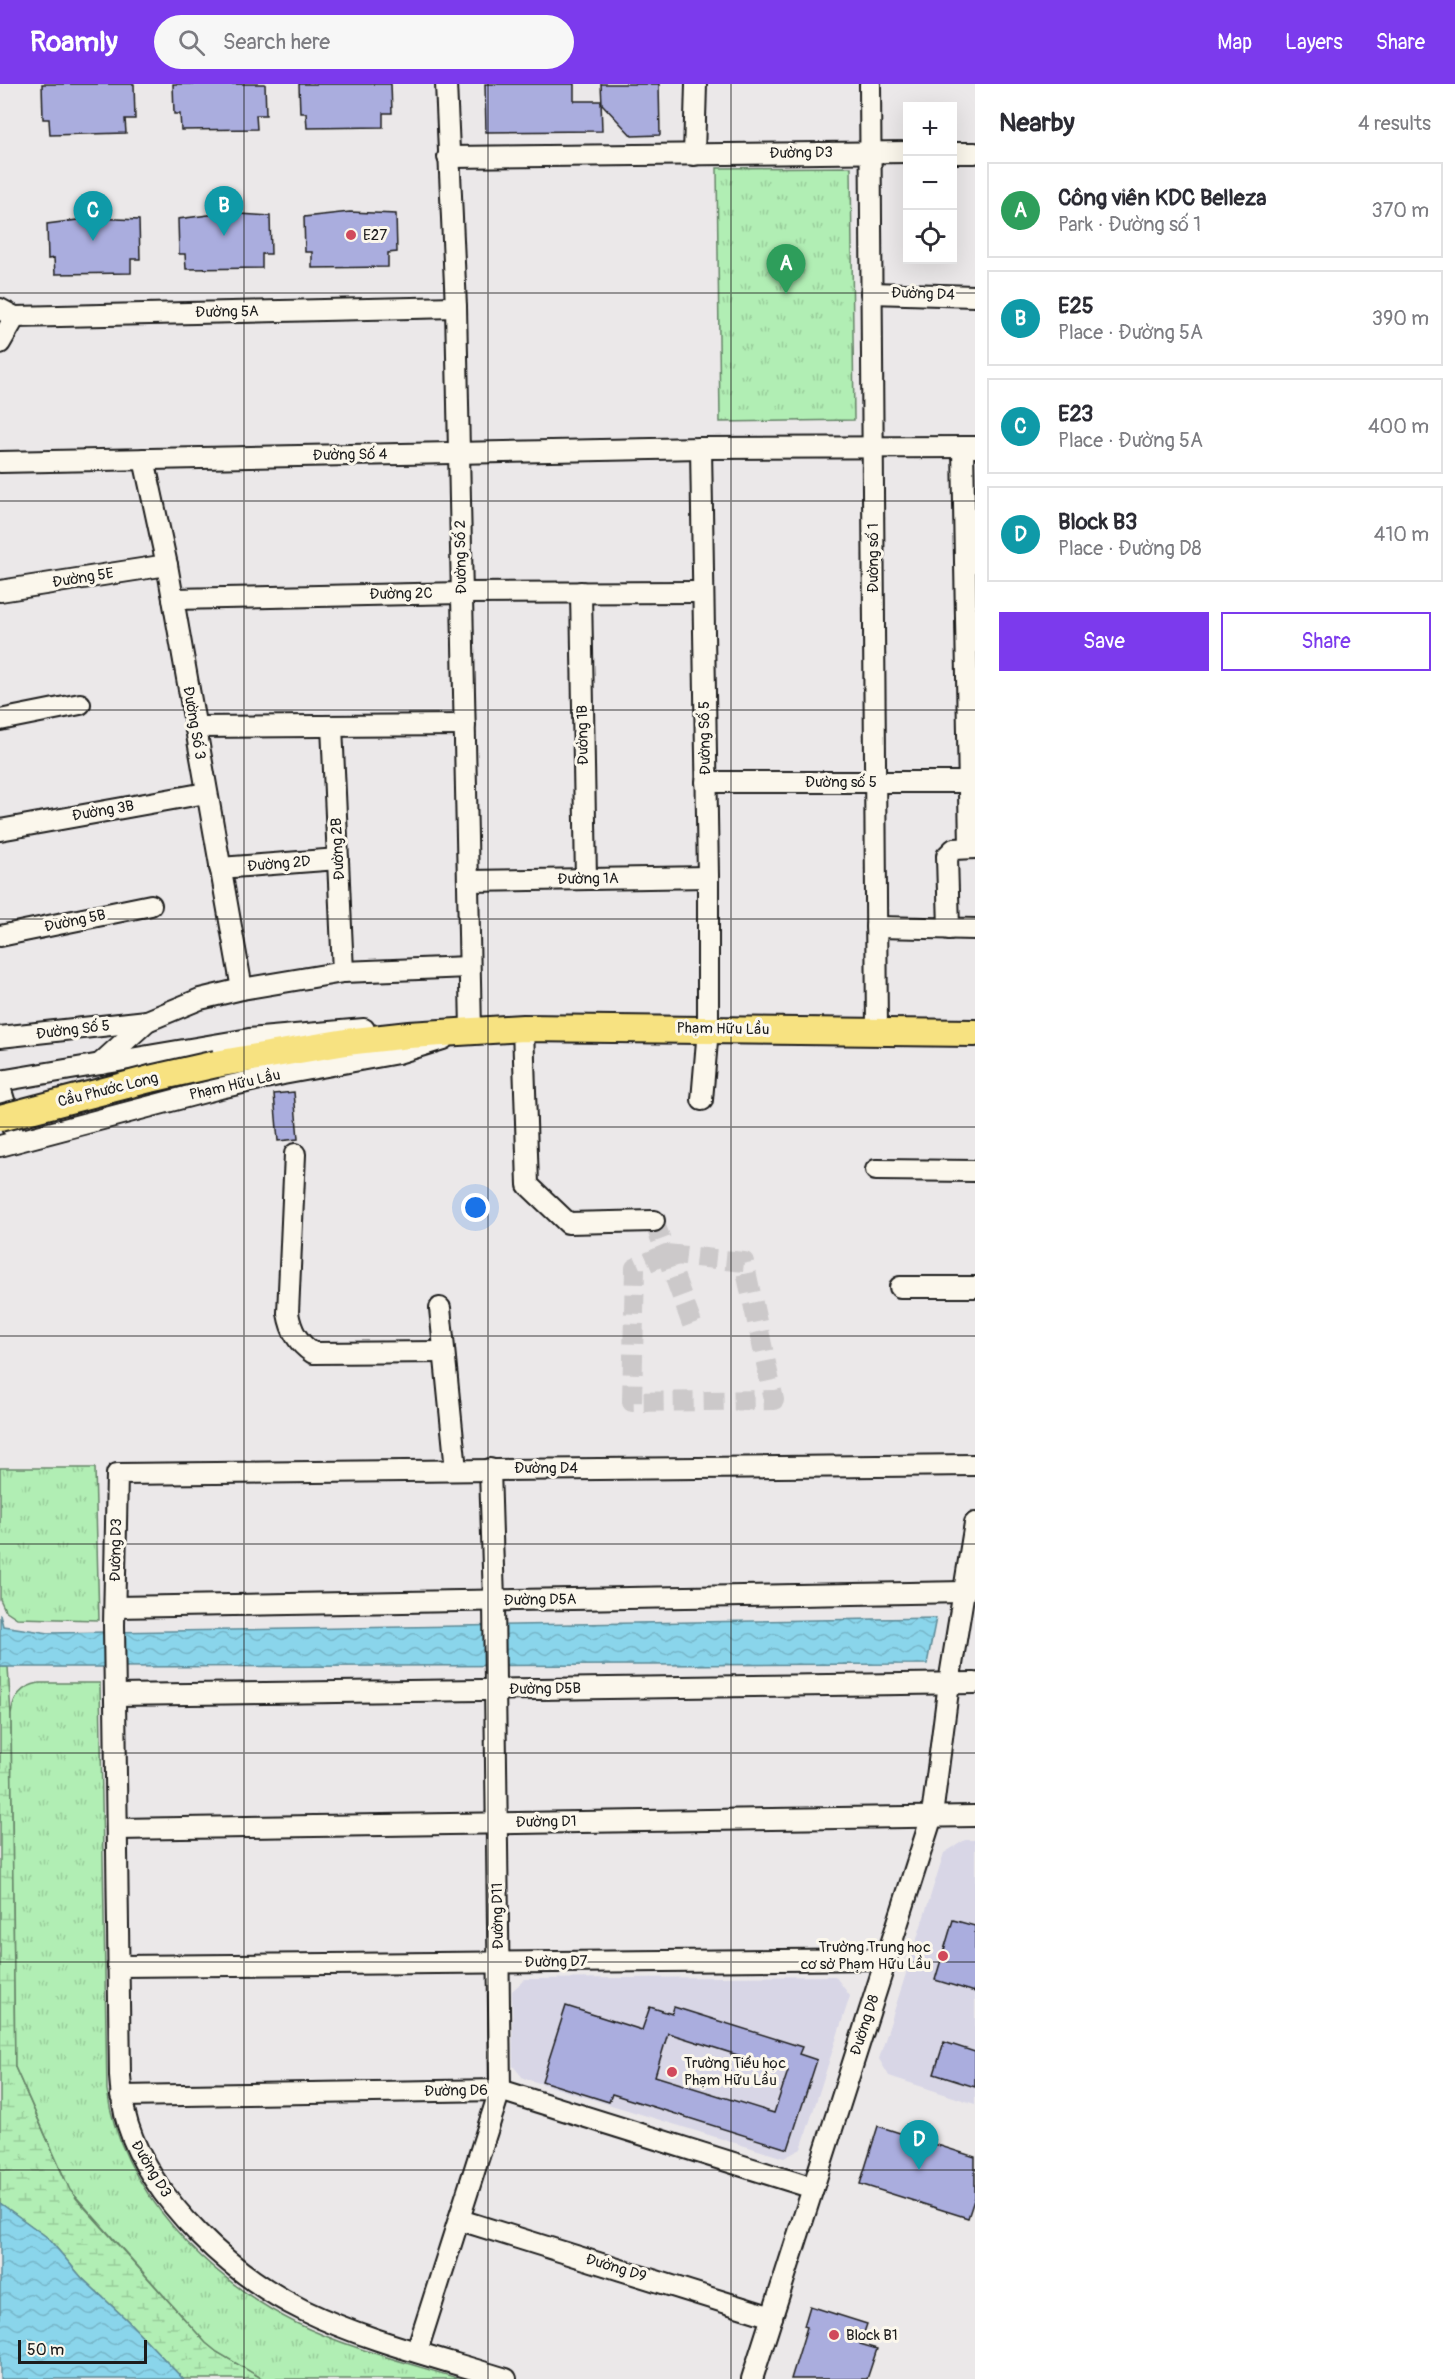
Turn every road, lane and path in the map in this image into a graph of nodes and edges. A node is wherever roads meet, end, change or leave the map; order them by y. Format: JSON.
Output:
{"nodes":[{"id":1,"x":446,"y":84,"type":"edge"},
{"id":2,"x":696,"y":84,"type":"edge"},
{"id":3,"x":870,"y":84,"type":"edge"},
{"id":4,"x":870,"y":151,"type":"junction"},
{"id":5,"x":903,"y":152,"type":"edge"},
{"id":6,"x":957,"y":153,"type":"edge"},
{"id":7,"x":975,"y":153,"type":"edge"},
{"id":8,"x":694,"y":155,"type":"junction"},
{"id":9,"x":448,"y":158,"type":"junction"},
{"id":10,"x":871,"y":293,"type":"junction"},
{"id":11,"x":975,"y":296,"type":"edge"},
{"id":12,"x":456,"y":307,"type":"junction"},
{"id":13,"x":7,"y":313,"type":"edge"},
{"id":14,"x":0,"y":343,"type":"edge"},
{"id":15,"x":873,"y":447,"type":"junction"},
{"id":16,"x":969,"y":447,"type":"edge"},
{"id":17,"x":701,"y":448,"type":"junction"},
{"id":18,"x":459,"y":452,"type":"junction"},
{"id":19,"x":144,"y":459,"type":"junction"},
{"id":20,"x":0,"y":462,"type":"edge"},
{"id":21,"x":167,"y":565,"type":"junction"},
{"id":22,"x":0,"y":591,"type":"edge"},
{"id":23,"x":581,"y":592,"type":"junction"},
{"id":24,"x":702,"y":592,"type":"junction"},
{"id":25,"x":462,"y":593,"type":"junction"},
{"id":26,"x":173,"y":599,"type":"junction"},
{"id":27,"x":80,"y":704,"type":"dead end"},
{"id":28,"x":0,"y":720,"type":"edge"},
{"id":29,"x":465,"y":725,"type":"junction"},
{"id":30,"x":332,"y":726,"type":"junction"},
{"id":31,"x":195,"y":727,"type":"junction"},
{"id":32,"x":706,"y":782,"type":"junction"},
{"id":33,"x":875,"y":782,"type":"junction"},
{"id":34,"x":972,"y":782,"type":"edge"},
{"id":35,"x":206,"y":793,"type":"junction"},
{"id":36,"x":0,"y":830,"type":"edge"},
{"id":37,"x":973,"y":848,"type":"edge"},
{"id":38,"x":338,"y":859,"type":"junction"},
{"id":39,"x":220,"y":868,"type":"junction"},
{"id":40,"x":708,"y":877,"type":"junction"},
{"id":41,"x":586,"y":879,"type":"junction"},
{"id":42,"x":468,"y":881,"type":"junction"},
{"id":43,"x":151,"y":905,"type":"dead end"},
{"id":44,"x":876,"y":927,"type":"junction"},
{"id":45,"x":949,"y":929,"type":"junction"},
{"id":46,"x":975,"y":929,"type":"edge"},
{"id":47,"x":0,"y":936,"type":"edge"},
{"id":48,"x":470,"y":967,"type":"junction"},
{"id":49,"x":344,"y":972,"type":"junction"},
{"id":50,"x":242,"y":988,"type":"junction"},
{"id":51,"x":147,"y":1022,"type":"junction"},
{"id":52,"x":523,"y":1028,"type":"junction"},
{"id":53,"x":708,"y":1029,"type":"junction"},
{"id":54,"x":471,"y":1030,"type":"junction"},
{"id":55,"x":877,"y":1031,"type":"junction"},
{"id":56,"x":975,"y":1033,"type":"edge"},
{"id":57,"x":0,"y":1037,"type":"edge"},
{"id":58,"x":100,"y":1064,"type":"junction"},
{"id":59,"x":216,"y":1064,"type":"joint"},
{"id":60,"x":0,"y":1081,"type":"edge"},
{"id":61,"x":0,"y":1087,"type":"edge"},
{"id":62,"x":702,"y":1100,"type":"dead end"},
{"id":63,"x":0,"y":1118,"type":"edge"},
{"id":64,"x":8,"y":1144,"type":"edge"},
{"id":65,"x":295,"y":1154,"type":"dead end"},
{"id":66,"x":876,"y":1170,"type":"dead end"},
{"id":67,"x":975,"y":1171,"type":"edge"},
{"id":68,"x":654,"y":1221,"type":"dead end"},
{"id":69,"x":900,"y":1287,"type":"dead end"},
{"id":70,"x":975,"y":1287,"type":"edge"},
{"id":71,"x":440,"y":1308,"type":"dead end"},
{"id":72,"x":444,"y":1352,"type":"junction"},
{"id":73,"x":975,"y":1465,"type":"edge"},
{"id":74,"x":490,"y":1468,"type":"junction"},
{"id":75,"x":456,"y":1470,"type":"junction"},
{"id":76,"x":117,"y":1474,"type":"joint"},
{"id":77,"x":975,"y":1523,"type":"edge"},
{"id":78,"x":965,"y":1592,"type":"junction"},
{"id":79,"x":494,"y":1601,"type":"junction"},
{"id":80,"x":114,"y":1616,"type":"junction"},
{"id":81,"x":949,"y":1683,"type":"junction"},
{"id":82,"x":975,"y":1683,"type":"edge"},
{"id":83,"x":495,"y":1684,"type":"junction"},
{"id":84,"x":115,"y":1687,"type":"junction"},
{"id":85,"x":932,"y":1816,"type":"junction"},
{"id":86,"x":975,"y":1816,"type":"edge"},
{"id":87,"x":497,"y":1823,"type":"junction"},
{"id":88,"x":117,"y":1829,"type":"junction"},
{"id":89,"x":886,"y":1959,"type":"junction"},
{"id":90,"x":499,"y":1962,"type":"junction"},
{"id":91,"x":118,"y":1966,"type":"junction"},
{"id":92,"x":500,"y":2090,"type":"junction"},
{"id":93,"x":121,"y":2096,"type":"junction"},
{"id":94,"x":813,"y":2188,"type":"junction"},
{"id":95,"x":460,"y":2220,"type":"junction"},
{"id":96,"x":772,"y":2317,"type":"junction"},
{"id":97,"x":417,"y":2351,"type":"junction"},
{"id":98,"x":506,"y":2379,"type":"edge"},
{"id":99,"x":752,"y":2379,"type":"edge"}],
"edges":[{"from":1,"to":9,"type":"street","name":"Đường Số 2"},
{"from":2,"to":8,"type":"street"},
{"from":3,"to":4,"type":"street","name":"Đường số 1"},
{"from":4,"to":5,"type":"street","name":"Đường D3"},
{"from":4,"to":8,"type":"street","name":"Đường D3"},
{"from":4,"to":10,"type":"street","name":"Đường số 1"},
{"from":6,"to":7,"type":"street"},
{"from":8,"to":9,"type":"street","name":"Đường D3"},
{"from":9,"to":12,"type":"street","name":"Đường Số 2"},
{"from":10,"to":11,"type":"street","name":"Đường D4"},
{"from":10,"to":15,"type":"street","name":"Đường số 1"},
{"from":12,"to":13,"type":"street","name":"Đường 5A"},
{"from":12,"to":18,"type":"street","name":"Đường Số 2"},
{"from":13,"to":14,"type":"street"},
{"from":15,"to":16,"type":"street"},
{"from":15,"to":17,"type":"street"},
{"from":15,"to":33,"type":"street","name":"Đường số 1"},
{"from":16,"to":34,"type":"street"},
{"from":17,"to":18,"type":"street","name":"Đường Số 4"},
{"from":17,"to":24,"type":"street","name":"Đường Số 5"},
{"from":18,"to":19,"type":"street","name":"Đường Số 4"},
{"from":18,"to":25,"type":"street","name":"Đường Số 2"},
{"from":19,"to":20,"type":"street","name":"Đường Số 4"},
{"from":19,"to":21,"type":"street","name":"Đường Số 3"},
{"from":21,"to":22,"type":"street","name":"Đường 5E"},
{"from":21,"to":26,"type":"street","name":"Đường Số 3"},
{"from":23,"to":24,"type":"street","name":"Đường 2C"},
{"from":23,"to":25,"type":"street","name":"Đường 2C"},
{"from":23,"to":41,"type":"street","name":"Đường 1B"},
{"from":24,"to":32,"type":"street","name":"Đường Số 5"},
{"from":25,"to":26,"type":"street","name":"Đường 2C"},
{"from":25,"to":29,"type":"street","name":"Đường Số 2"},
{"from":26,"to":31,"type":"street","name":"Đường Số 3"},
{"from":27,"to":28,"type":"street"},
{"from":29,"to":30,"type":"street"},
{"from":29,"to":42,"type":"street","name":"Đường Số 2"},
{"from":30,"to":31,"type":"street"},
{"from":30,"to":38,"type":"street","name":"Đường 2B"},
{"from":31,"to":35,"type":"street","name":"Đường Số 3"},
{"from":32,"to":33,"type":"street","name":"Đường số 5"},
{"from":32,"to":40,"type":"street","name":"Đường Số 5"},
{"from":33,"to":34,"type":"street","name":"Đường số 5"},
{"from":33,"to":44,"type":"street","name":"Đường số 1"},
{"from":34,"to":37,"type":"street"},
{"from":35,"to":36,"type":"street","name":"Đường 3B"},
{"from":35,"to":39,"type":"street","name":"Đường Số 3"},
{"from":37,"to":45,"type":"street"},
{"from":38,"to":39,"type":"street","name":"Đường 2D"},
{"from":38,"to":49,"type":"street","name":"Đường 2B"},
{"from":39,"to":50,"type":"street","name":"Đường Số 3"},
{"from":40,"to":41,"type":"street","name":"Đường 1A"},
{"from":40,"to":53,"type":"street","name":"Đường Số 5"},
{"from":41,"to":42,"type":"street","name":"Đường 1A"},
{"from":42,"to":48,"type":"street","name":"Đường Số 2"},
{"from":43,"to":47,"type":"street","name":"Đường 5B"},
{"from":44,"to":45,"type":"street"},
{"from":44,"to":55,"type":"street","name":"Đường số 1"},
{"from":45,"to":46,"type":"street"},
{"from":48,"to":49,"type":"street"},
{"from":48,"to":54,"type":"street","name":"Đường Số 2"},
{"from":49,"to":50,"type":"street"},
{"from":50,"to":51,"type":"street"},
{"from":51,"to":57,"type":"street","name":"Đường Số 5"},
{"from":51,"to":58,"type":"street"},
{"from":52,"to":53,"type":"main road","name":"Phạm Hữu Lầu"},
{"from":52,"to":54,"type":"main road","name":"Phạm Hữu Lầu"},
{"from":52,"to":68,"type":"street"},
{"from":53,"to":55,"type":"main road","name":"Phạm Hữu Lầu"},
{"from":53,"to":62,"type":"street","name":"Đường Số 5"},
{"from":54,"to":58,"type":"street","name":"Phạm Hữu Lầu"},
{"from":54,"to":59,"type":"main road","name":"Phạm Hữu Lầu"},
{"from":54,"to":64,"type":"street","name":"Phạm Hữu Lầu"},
{"from":55,"to":56,"type":"main road","name":"Phạm Hữu Lầu"},
{"from":58,"to":60,"type":"street","name":"Phạm Hữu Lầu"},
{"from":59,"to":63,"type":"main road","name":"Cầu Phước Long","bridge":true},
{"from":61,"to":64,"type":"street"},
{"from":65,"to":72,"type":"street"},
{"from":66,"to":67,"type":"street"},
{"from":69,"to":70,"type":"street"},
{"from":71,"to":72,"type":"street"},
{"from":72,"to":75,"type":"street"},
{"from":73,"to":74,"type":"street","name":"Đường D4"},
{"from":74,"to":75,"type":"street","name":"Đường D4"},
{"from":74,"to":79,"type":"street","name":"Đường D11"},
{"from":75,"to":76,"type":"street","name":"Đường D4"},
{"from":76,"to":80,"type":"street","name":"Đường D3"},
{"from":77,"to":78,"type":"street","name":"Đường D8"},
{"from":78,"to":79,"type":"street","name":"Đường D5A"},
{"from":78,"to":81,"type":"street","name":"Đường D8"},
{"from":79,"to":80,"type":"street","name":"Đường D5A"},
{"from":79,"to":83,"type":"street","name":"Đường D11"},
{"from":80,"to":84,"type":"street","name":"Đường D3"},
{"from":81,"to":82,"type":"street","name":"Đường D5B"},
{"from":81,"to":83,"type":"street","name":"Đường D5B"},
{"from":81,"to":85,"type":"street","name":"Đường D8"},
{"from":83,"to":84,"type":"street","name":"Đường D5B"},
{"from":83,"to":87,"type":"street","name":"Đường D11"},
{"from":84,"to":88,"type":"street","name":"Đường D3"},
{"from":85,"to":86,"type":"street","name":"Đường D1"},
{"from":85,"to":87,"type":"street","name":"Đường D1"},
{"from":85,"to":89,"type":"street","name":"Đường D8"},
{"from":87,"to":88,"type":"street","name":"Đường D1"},
{"from":87,"to":90,"type":"street","name":"Đường D11"},
{"from":88,"to":91,"type":"street","name":"Đường D3"},
{"from":89,"to":90,"type":"street","name":"Đường D7"},
{"from":89,"to":94,"type":"street","name":"Đường D8"},
{"from":90,"to":91,"type":"street","name":"Đường D7"},
{"from":90,"to":92,"type":"street","name":"Đường D11"},
{"from":91,"to":93,"type":"street","name":"Đường D3"},
{"from":92,"to":93,"type":"street","name":"Đường D6"},
{"from":92,"to":94,"type":"street","name":"Đường D6"},
{"from":92,"to":95,"type":"street","name":"Đường D11"},
{"from":93,"to":97,"type":"street","name":"Đường D3"},
{"from":94,"to":96,"type":"street","name":"Đường D8"},
{"from":95,"to":96,"type":"street","name":"Đường D9"},
{"from":95,"to":97,"type":"street","name":"Đường D11"},
{"from":96,"to":99,"type":"street","name":"Đường D8"},
{"from":97,"to":98,"type":"street","name":"Đường D3"}]}
